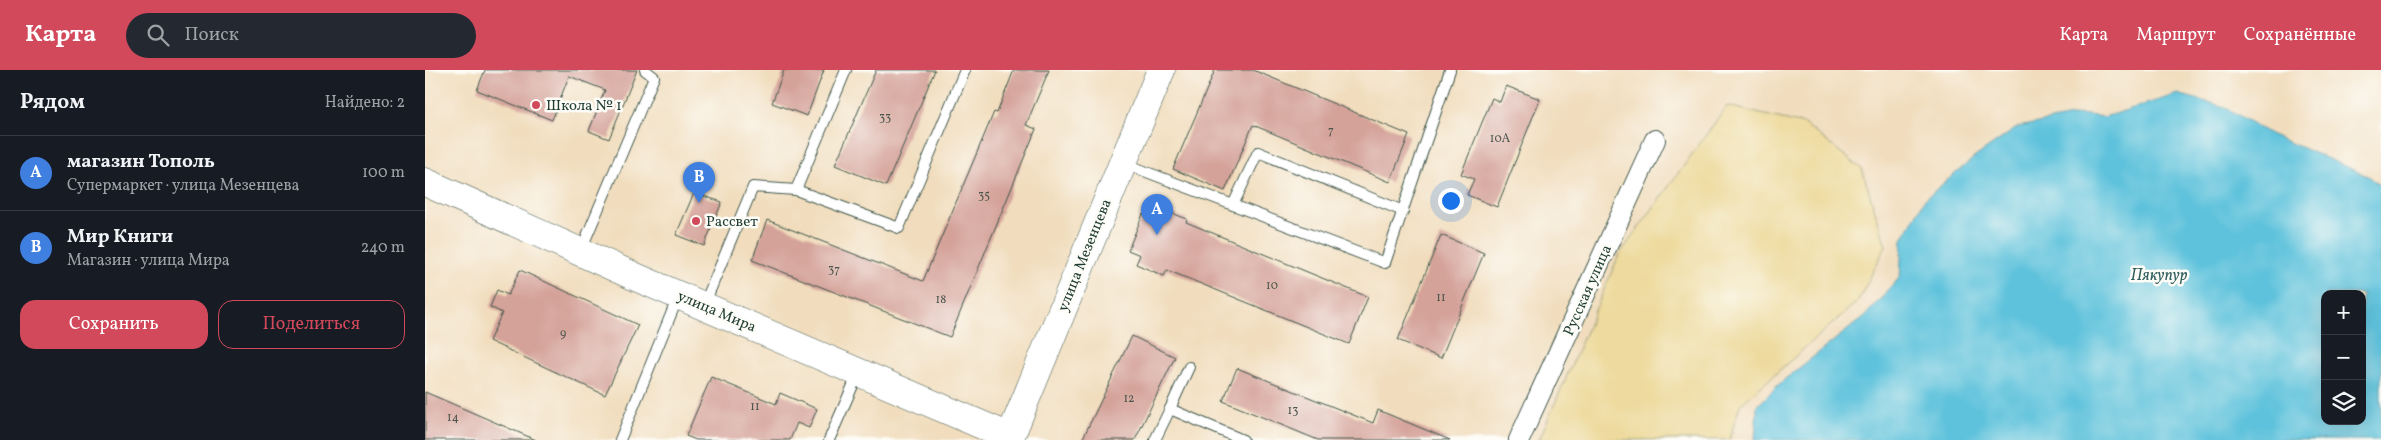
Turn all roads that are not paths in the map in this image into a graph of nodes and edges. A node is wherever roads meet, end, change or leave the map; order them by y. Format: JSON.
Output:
{"nodes":[{"id":1,"x":645,"y":70,"type":"edge"},
{"id":2,"x":846,"y":70,"type":"edge"},
{"id":3,"x":965,"y":70,"type":"edge"},
{"id":4,"x":1161,"y":70,"type":"edge"},
{"id":5,"x":1451,"y":70,"type":"edge"},
{"id":6,"x":1655,"y":140,"type":"dead end"},
{"id":7,"x":1123,"y":162,"type":"junction"},
{"id":8,"x":425,"y":182,"type":"edge"},
{"id":9,"x":796,"y":190,"type":"junction"},
{"id":10,"x":1233,"y":205,"type":"junction"},
{"id":11,"x":1403,"y":211,"type":"junction"},
{"id":12,"x":581,"y":252,"type":"junction"},
{"id":13,"x":678,"y":295,"type":"junction"},
{"id":14,"x":704,"y":306,"type":"junction"},
{"id":15,"x":1189,"y":367,"type":"dead end"},
{"id":16,"x":859,"y":372,"type":"junction"},
{"id":17,"x":1170,"y":409,"type":"junction"},
{"id":18,"x":1009,"y":439,"type":"edge"},
{"id":19,"x":620,"y":440,"type":"edge"},
{"id":20,"x":829,"y":440,"type":"edge"},
{"id":21,"x":1155,"y":440,"type":"edge"},
{"id":22,"x":1243,"y":440,"type":"edge"},
{"id":23,"x":1519,"y":440,"type":"edge"}],
"edges":[{"from":1,"to":12,"type":"lane"},
{"from":2,"to":9,"type":"lane"},
{"from":3,"to":9,"type":"lane"},
{"from":4,"to":7,"type":"street","name":"улица Мезенцева"},
{"from":5,"to":11,"type":"lane"},
{"from":6,"to":23,"type":"street","name":"Русская улица"},
{"from":7,"to":10,"type":"lane"},
{"from":7,"to":18,"type":"street","name":"улица Мезенцева"},
{"from":8,"to":12,"type":"street","name":"улица Мира"},
{"from":9,"to":14,"type":"lane"},
{"from":10,"to":11,"type":"lane"},
{"from":10,"to":11,"type":"lane"},
{"from":12,"to":13,"type":"street","name":"улица Мира"},
{"from":13,"to":14,"type":"street","name":"улица Мира"},
{"from":13,"to":19,"type":"lane"},
{"from":14,"to":16,"type":"street","name":"улица Мира"},
{"from":15,"to":17,"type":"lane"},
{"from":16,"to":18,"type":"street","name":"улица Мира"},
{"from":16,"to":20,"type":"lane"},
{"from":17,"to":21,"type":"lane"},
{"from":17,"to":22,"type":"lane"}]}
